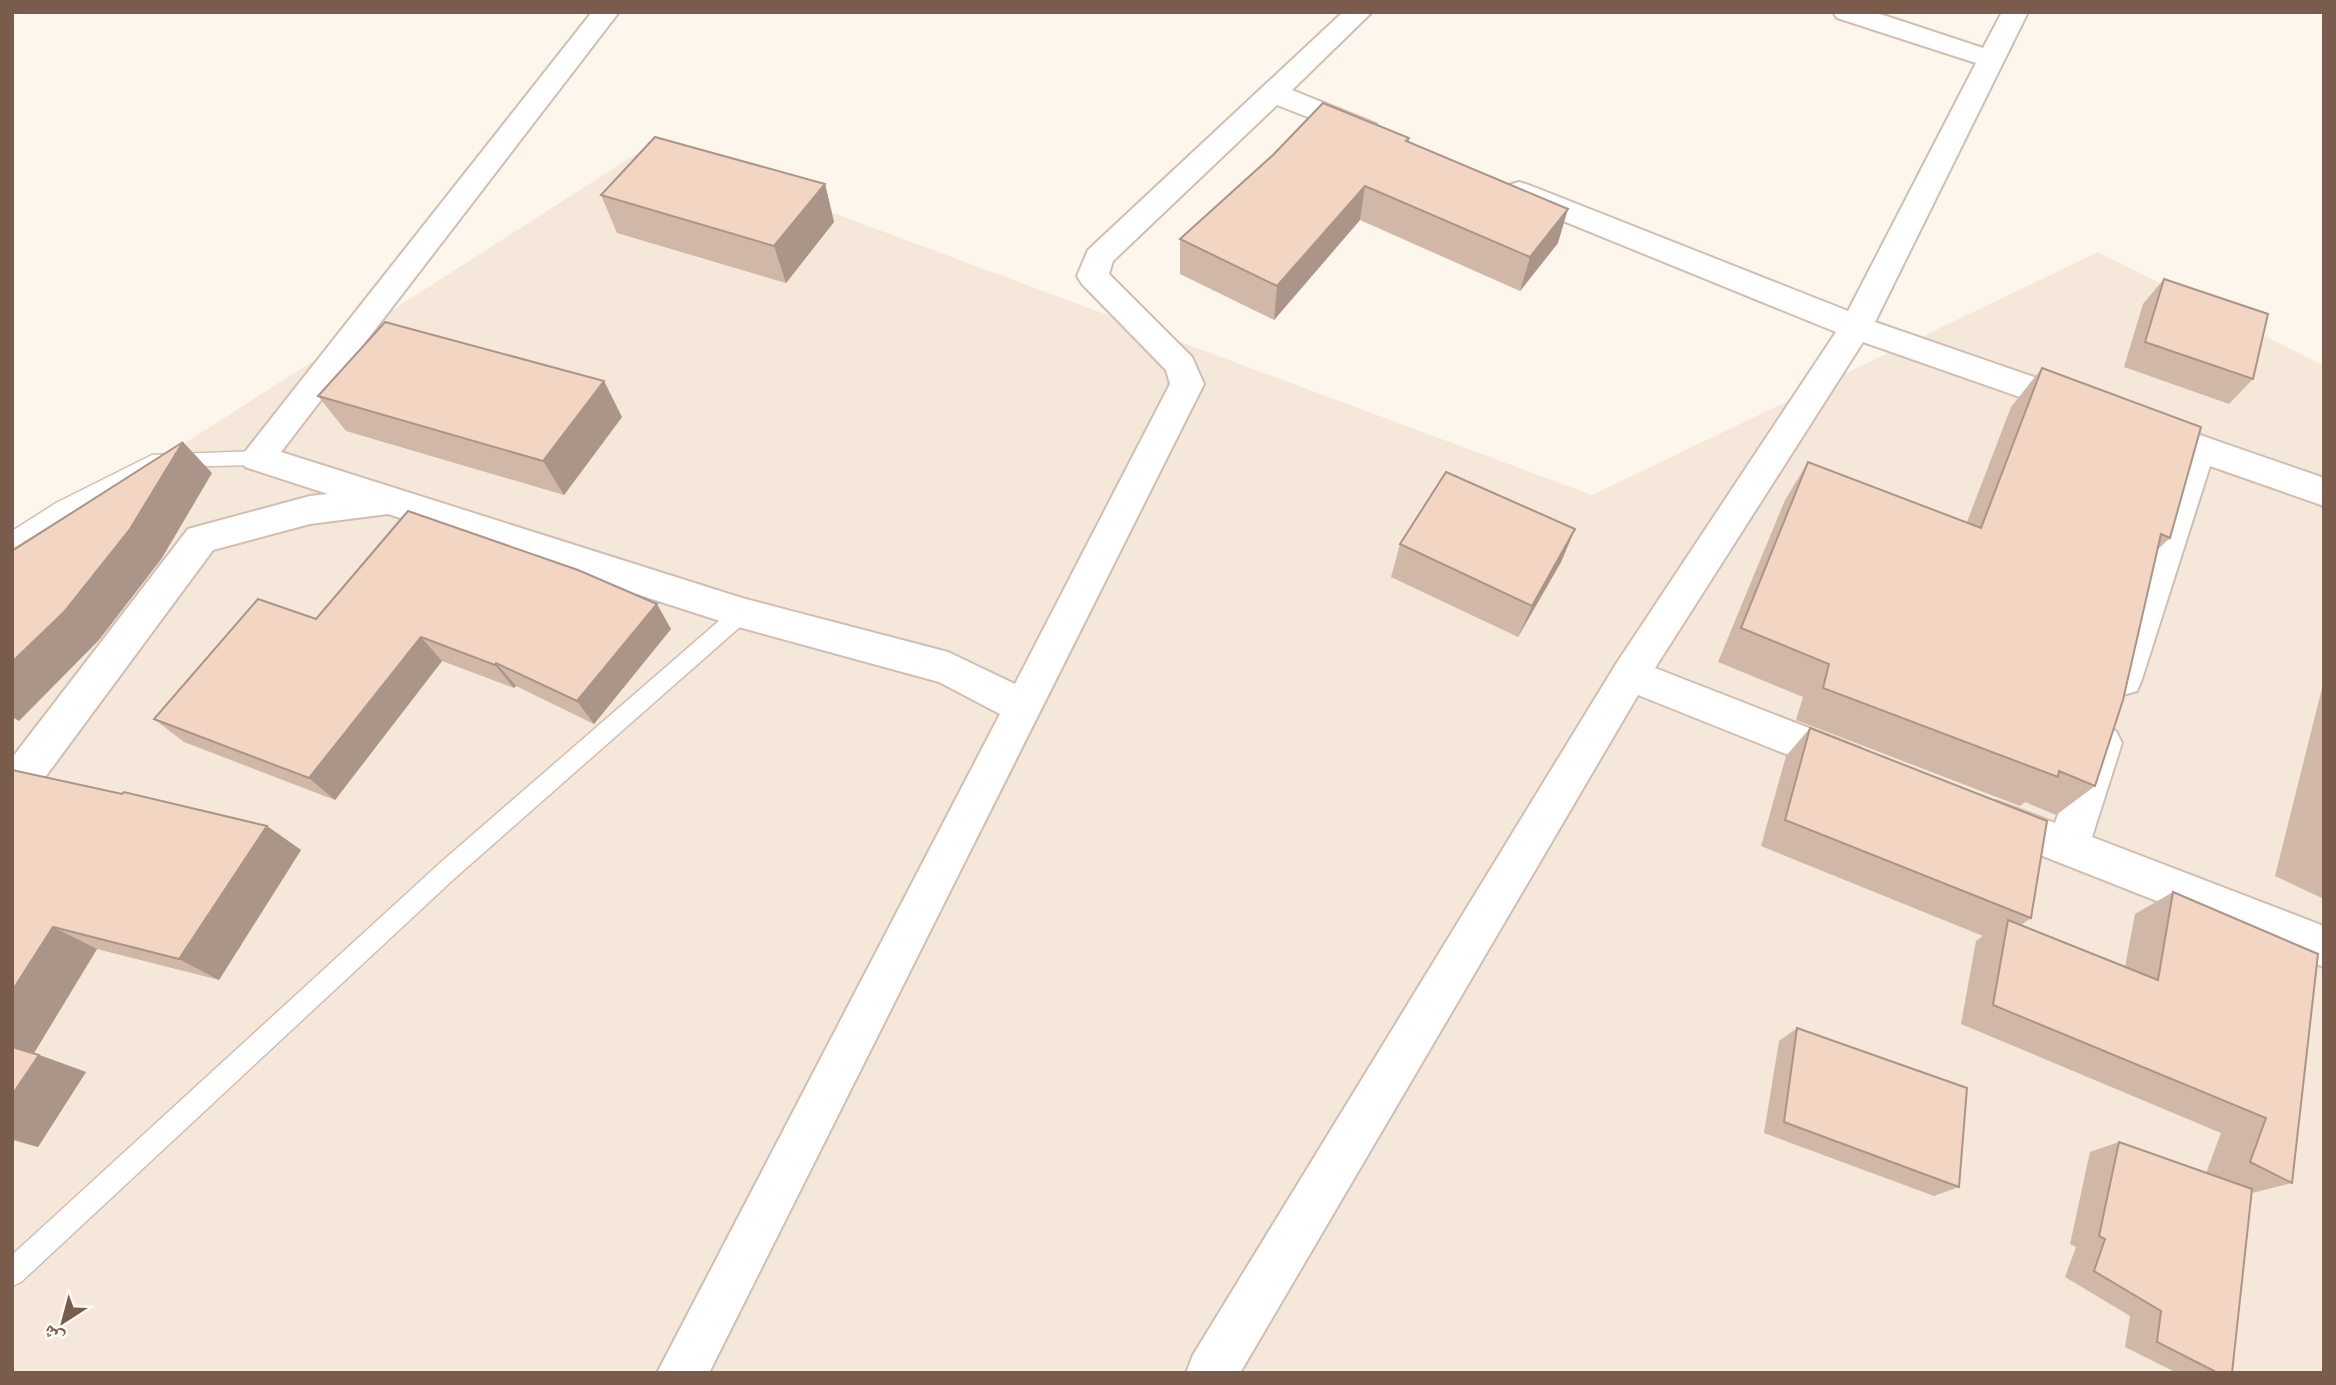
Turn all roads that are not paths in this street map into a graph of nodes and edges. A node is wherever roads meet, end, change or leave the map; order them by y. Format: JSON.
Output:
{"nodes":[{"id":1,"x":606,"y":12,"type":"edge"},
{"id":2,"x":1359,"y":12,"type":"edge"},
{"id":3,"x":1846,"y":12,"type":"edge"},
{"id":4,"x":2015,"y":12,"type":"edge"},
{"id":5,"x":1991,"y":59,"type":"junction"},
{"id":6,"x":1271,"y":92,"type":"junction"},
{"id":7,"x":1398,"y":143,"type":"edge"},
{"id":8,"x":1488,"y":179,"type":"edge"},
{"id":9,"x":1856,"y":327,"type":"junction"},
{"id":10,"x":2199,"y":448,"type":"junction"},
{"id":11,"x":257,"y":458,"type":"junction"},
{"id":12,"x":2324,"y":492,"type":"edge"},
{"id":13,"x":394,"y":502,"type":"junction"},
{"id":14,"x":12,"y":541,"type":"edge"},
{"id":15,"x":742,"y":613,"type":"junction"},
{"id":16,"x":1630,"y":675,"type":"junction"},
{"id":17,"x":1023,"y":707,"type":"junction"},
{"id":18,"x":1875,"y":771,"type":"edge"},
{"id":19,"x":12,"y":790,"type":"edge"},
{"id":20,"x":1965,"y":807,"type":"edge"},
{"id":21,"x":2068,"y":847,"type":"junction"},
{"id":22,"x":2324,"y":947,"type":"edge"},
{"id":23,"x":12,"y":1273,"type":"edge"},
{"id":24,"x":682,"y":1373,"type":"edge"},
{"id":25,"x":1211,"y":1373,"type":"edge"}],
"edges":[{"from":1,"to":11,"type":"street"},
{"from":2,"to":6,"type":"street"},
{"from":3,"to":5,"type":"street"},
{"from":4,"to":5,"type":"street"},
{"from":5,"to":9,"type":"street"},
{"from":6,"to":7,"type":"street"},
{"from":6,"to":17,"type":"street"},
{"from":8,"to":9,"type":"street"},
{"from":9,"to":10,"type":"street"},
{"from":9,"to":16,"type":"street"},
{"from":10,"to":12,"type":"street"},
{"from":10,"to":21,"type":"street"},
{"from":11,"to":13,"type":"street"},
{"from":11,"to":14,"type":"lane"},
{"from":13,"to":15,"type":"street"},
{"from":13,"to":19,"type":"street"},
{"from":15,"to":17,"type":"street"},
{"from":15,"to":23,"type":"lane"},
{"from":16,"to":18,"type":"street"},
{"from":16,"to":25,"type":"street"},
{"from":17,"to":24,"type":"street"},
{"from":20,"to":21,"type":"street"},
{"from":21,"to":22,"type":"street"}]}
